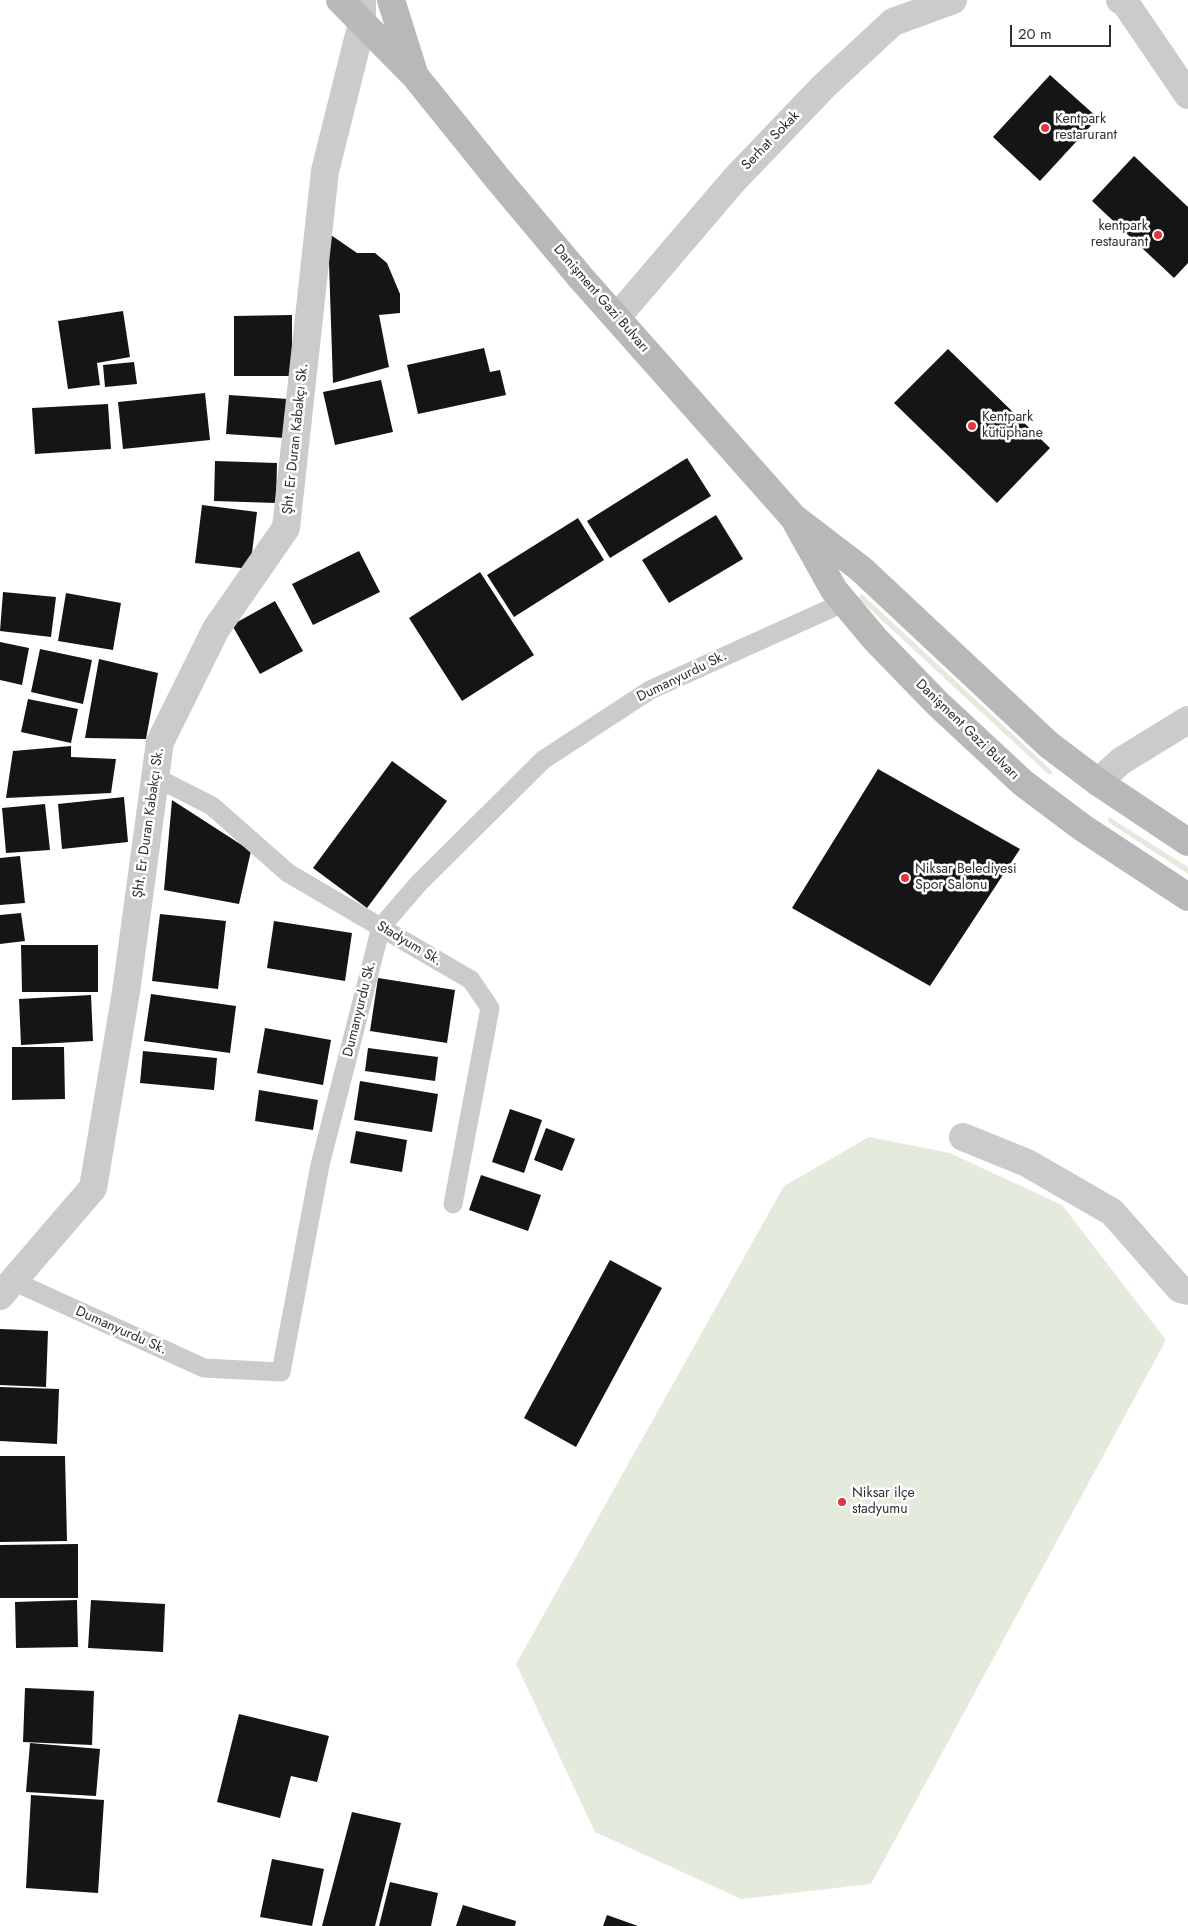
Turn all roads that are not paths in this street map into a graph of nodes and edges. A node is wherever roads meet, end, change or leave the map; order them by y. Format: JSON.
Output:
{"nodes":[{"id":1,"x":340,"y":0,"type":"edge"},
{"id":2,"x":391,"y":0,"type":"edge"},
{"id":3,"x":953,"y":0,"type":"edge"},
{"id":4,"x":1120,"y":0,"type":"edge"},
{"id":5,"x":362,"y":11,"type":"edge"},
{"id":6,"x":415,"y":76,"type":"junction"},
{"id":7,"x":1188,"y":95,"type":"edge"},
{"id":8,"x":616,"y":316,"type":"junction"},
{"id":9,"x":793,"y":517,"type":"junction"},
{"id":10,"x":845,"y":602,"type":"junction"},
{"id":11,"x":1188,"y":720,"type":"edge"},
{"id":12,"x":155,"y":777,"type":"junction"},
{"id":13,"x":1098,"y":782,"type":"junction"},
{"id":14,"x":1188,"y":842,"type":"edge"},
{"id":15,"x":1188,"y":897,"type":"edge"},
{"id":16,"x":381,"y":927,"type":"junction"},
{"id":17,"x":963,"y":1137,"type":"dead end"},
{"id":18,"x":452,"y":1204,"type":"dead end"},
{"id":19,"x":6,"y":1289,"type":"edge"},
{"id":20,"x":1188,"y":1291,"type":"edge"}],
"edges":[{"from":1,"to":5,"type":"main road","name":"Danişment Gazi Bulvarı"},
{"from":2,"to":6,"type":"main road","name":"Danişment Gazi Bulvarı"},
{"from":3,"to":8,"type":"street","name":"Serhat Sokak"},
{"from":4,"to":7,"type":"street"},
{"from":5,"to":6,"type":"main road","name":"Danişment Gazi Bulvarı"},
{"from":5,"to":12,"type":"street","name":"Şht. Er Duran Kabakçı Sk."},
{"from":6,"to":8,"type":"main road","name":"Danişment Gazi Bulvarı"},
{"from":8,"to":9,"type":"main road","name":"Danişment Gazi Bulvarı"},
{"from":9,"to":10,"type":"main road","name":"Danişment Gazi Bulvarı"},
{"from":9,"to":13,"type":"main road","name":"Danişment Gazi Bulvarı"},
{"from":10,"to":15,"type":"main road","name":"Danişment Gazi Bulvarı"},
{"from":10,"to":16,"type":"lane","name":"Dumanyurdu Sk."},
{"from":11,"to":13,"type":"street"},
{"from":12,"to":16,"type":"lane","name":"Stadyum Sk."},
{"from":12,"to":19,"type":"street","name":"Şht. Er Duran Kabakçı Sk."},
{"from":13,"to":14,"type":"main road","name":"Danişment Gazi Bulvarı"},
{"from":16,"to":18,"type":"lane","name":"Stadyum Sk."},
{"from":16,"to":19,"type":"lane","name":"Dumanyurdu Sk."},
{"from":17,"to":20,"type":"street"}]}
